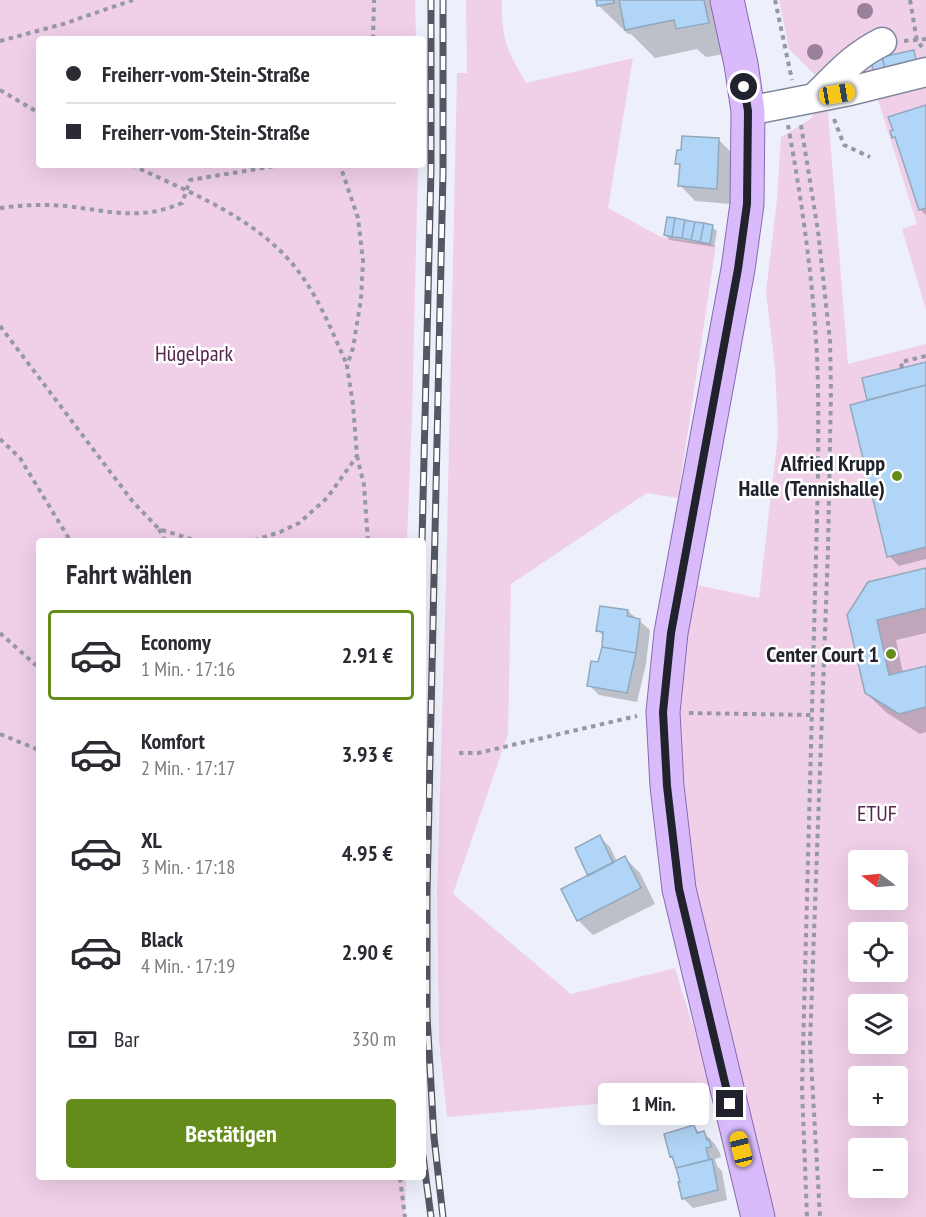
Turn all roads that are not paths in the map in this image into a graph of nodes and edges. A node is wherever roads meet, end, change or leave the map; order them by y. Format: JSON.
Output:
{"nodes":[{"id":1,"x":727,"y":0,"type":"edge"},
{"id":2,"x":843,"y":39,"type":"dead end"},
{"id":3,"x":882,"y":42,"type":"dead end"},
{"id":4,"x":926,"y":72,"type":"edge"},
{"id":5,"x":818,"y":94,"type":"junction"},
{"id":6,"x":748,"y":111,"type":"junction"},
{"id":7,"x":758,"y":1217,"type":"edge"}],
"edges":[{"from":1,"to":6,"type":"main road"},
{"from":2,"to":5,"type":"lane"},
{"from":3,"to":5,"type":"lane"},
{"from":4,"to":5,"type":"lane"},
{"from":5,"to":6,"type":"lane"},
{"from":6,"to":7,"type":"main road"}]}
